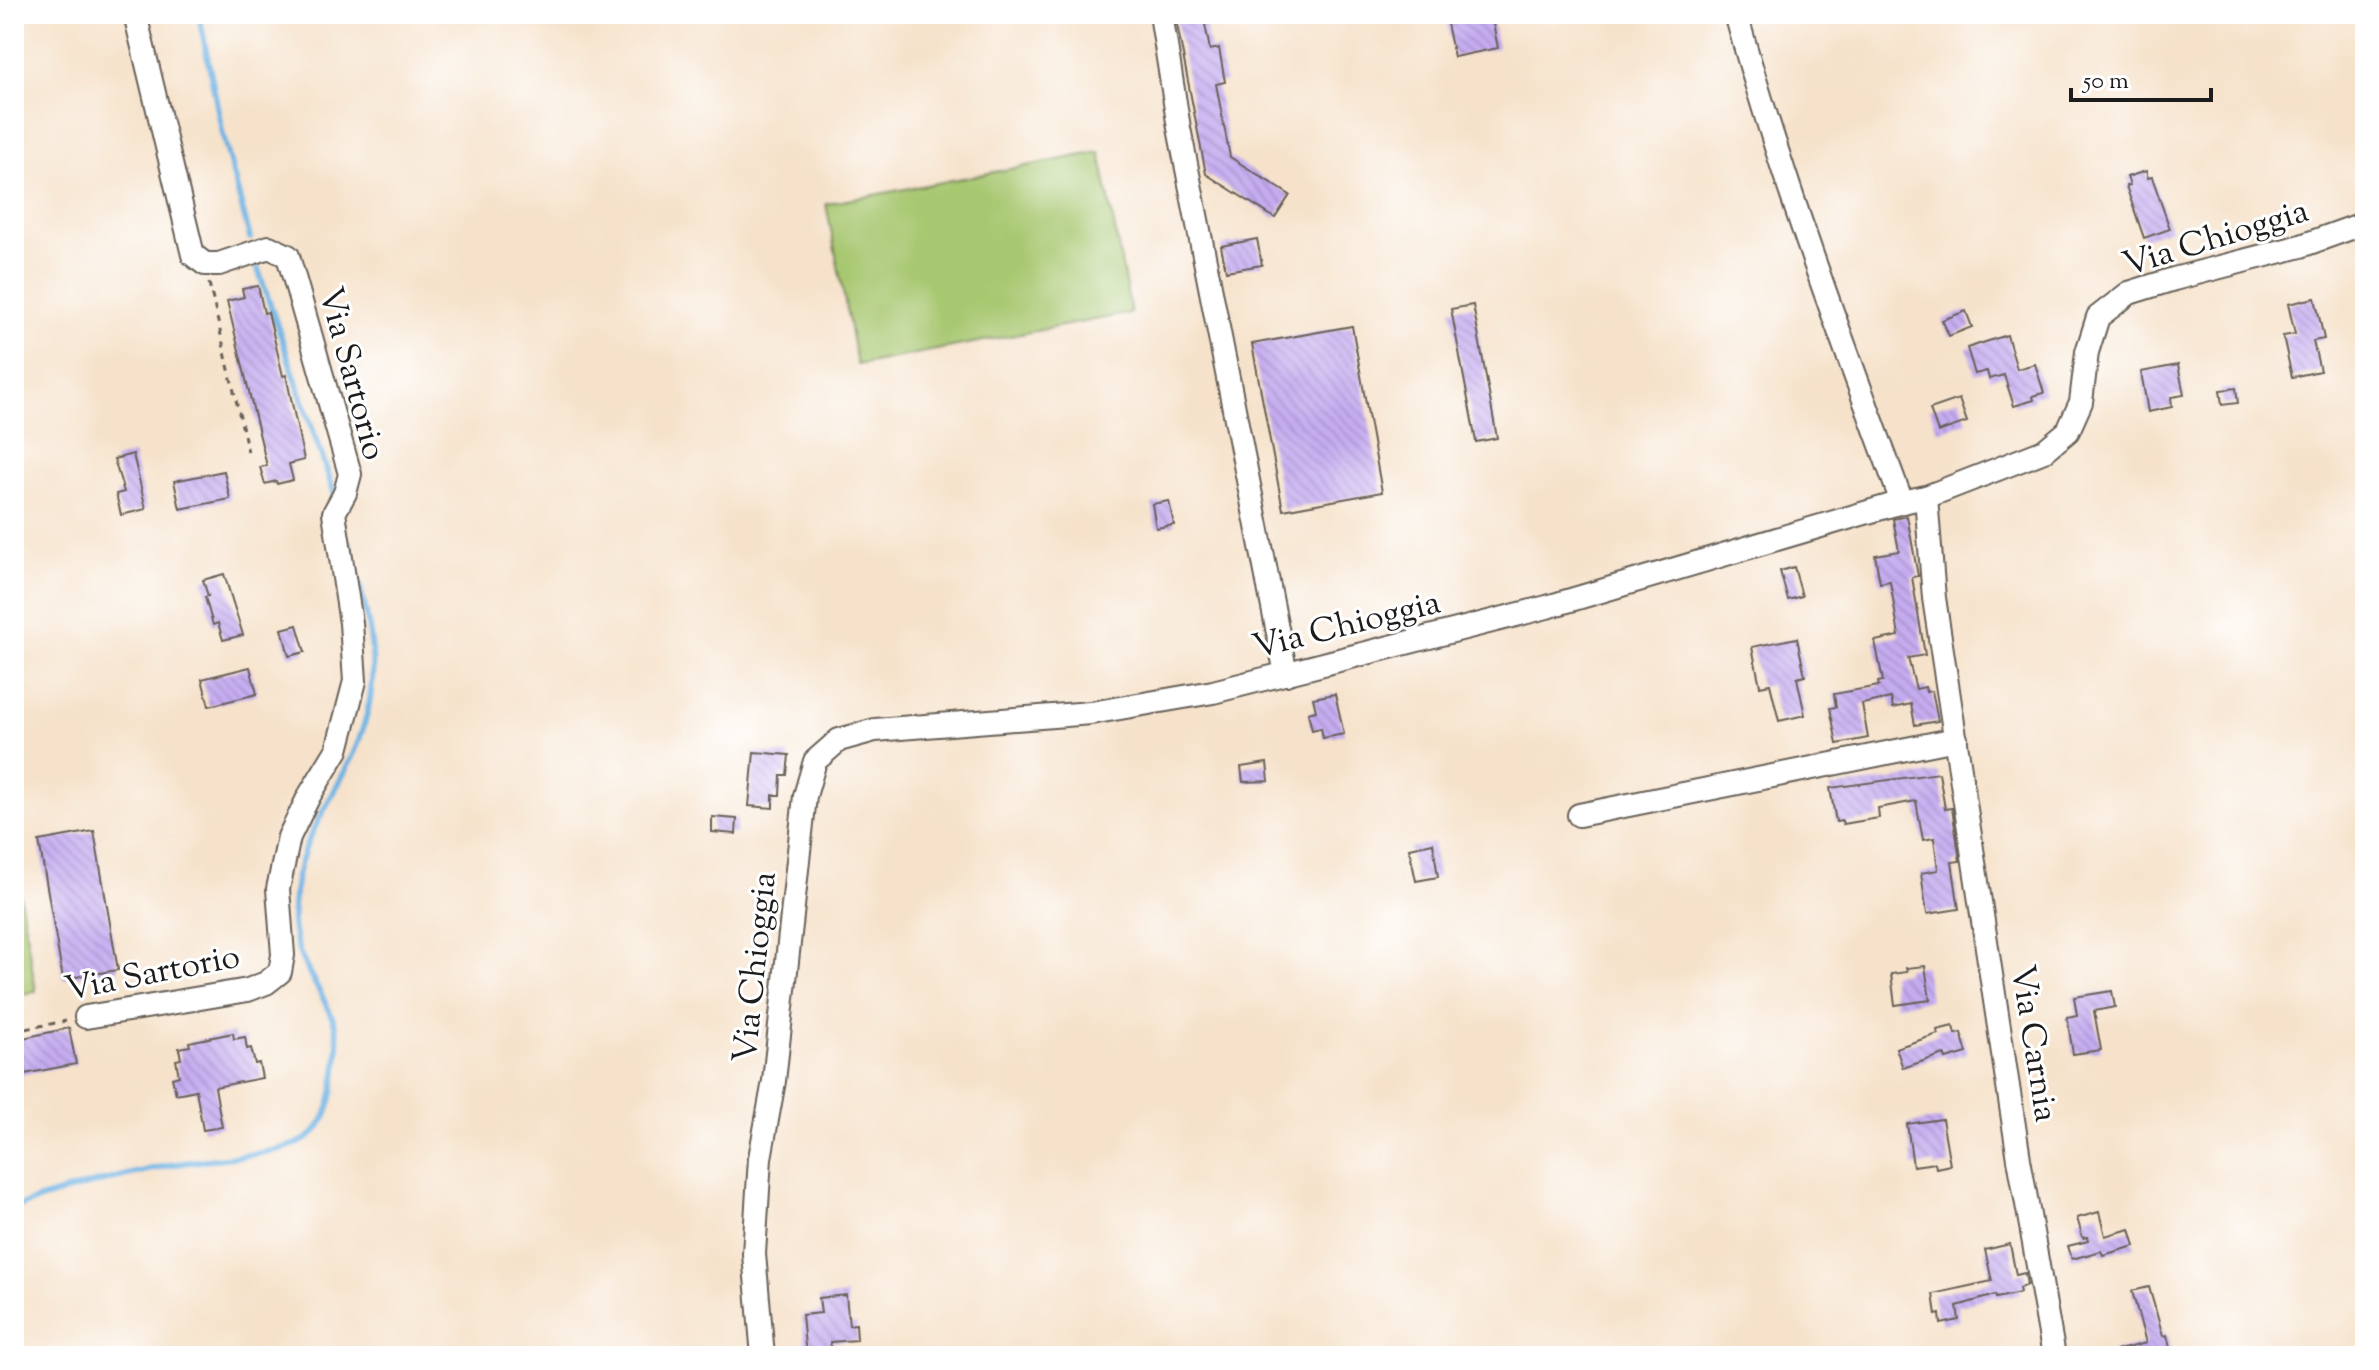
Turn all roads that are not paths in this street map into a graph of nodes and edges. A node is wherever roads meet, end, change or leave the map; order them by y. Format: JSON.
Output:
{"nodes":[{"id":1,"x":135,"y":14,"type":"edge"},
{"id":2,"x":1161,"y":14,"type":"edge"},
{"id":3,"x":1736,"y":14,"type":"edge"},
{"id":4,"x":2365,"y":223,"type":"edge"},
{"id":5,"x":1926,"y":497,"type":"junction"},
{"id":6,"x":1902,"y":502,"type":"junction"},
{"id":7,"x":1286,"y":674,"type":"junction"},
{"id":8,"x":1956,"y":739,"type":"junction"},
{"id":9,"x":1579,"y":815,"type":"dead end"},
{"id":10,"x":86,"y":1017,"type":"road end"},
{"id":11,"x":763,"y":1356,"type":"edge"},
{"id":12,"x":2054,"y":1356,"type":"edge"}],
"edges":[{"from":1,"to":10,"type":"street","name":"Via Sartorio"},
{"from":2,"to":7,"type":"street"},
{"from":3,"to":6,"type":"street"},
{"from":4,"to":5,"type":"street","name":"Via Chioggia"},
{"from":5,"to":6,"type":"street","name":"Via Chioggia"},
{"from":5,"to":8,"type":"street","name":"Via Carnia"},
{"from":6,"to":7,"type":"street","name":"Via Chioggia"},
{"from":7,"to":11,"type":"street","name":"Via Chioggia"},
{"from":8,"to":9,"type":"street"},
{"from":8,"to":12,"type":"street","name":"Via Carnia"}]}
